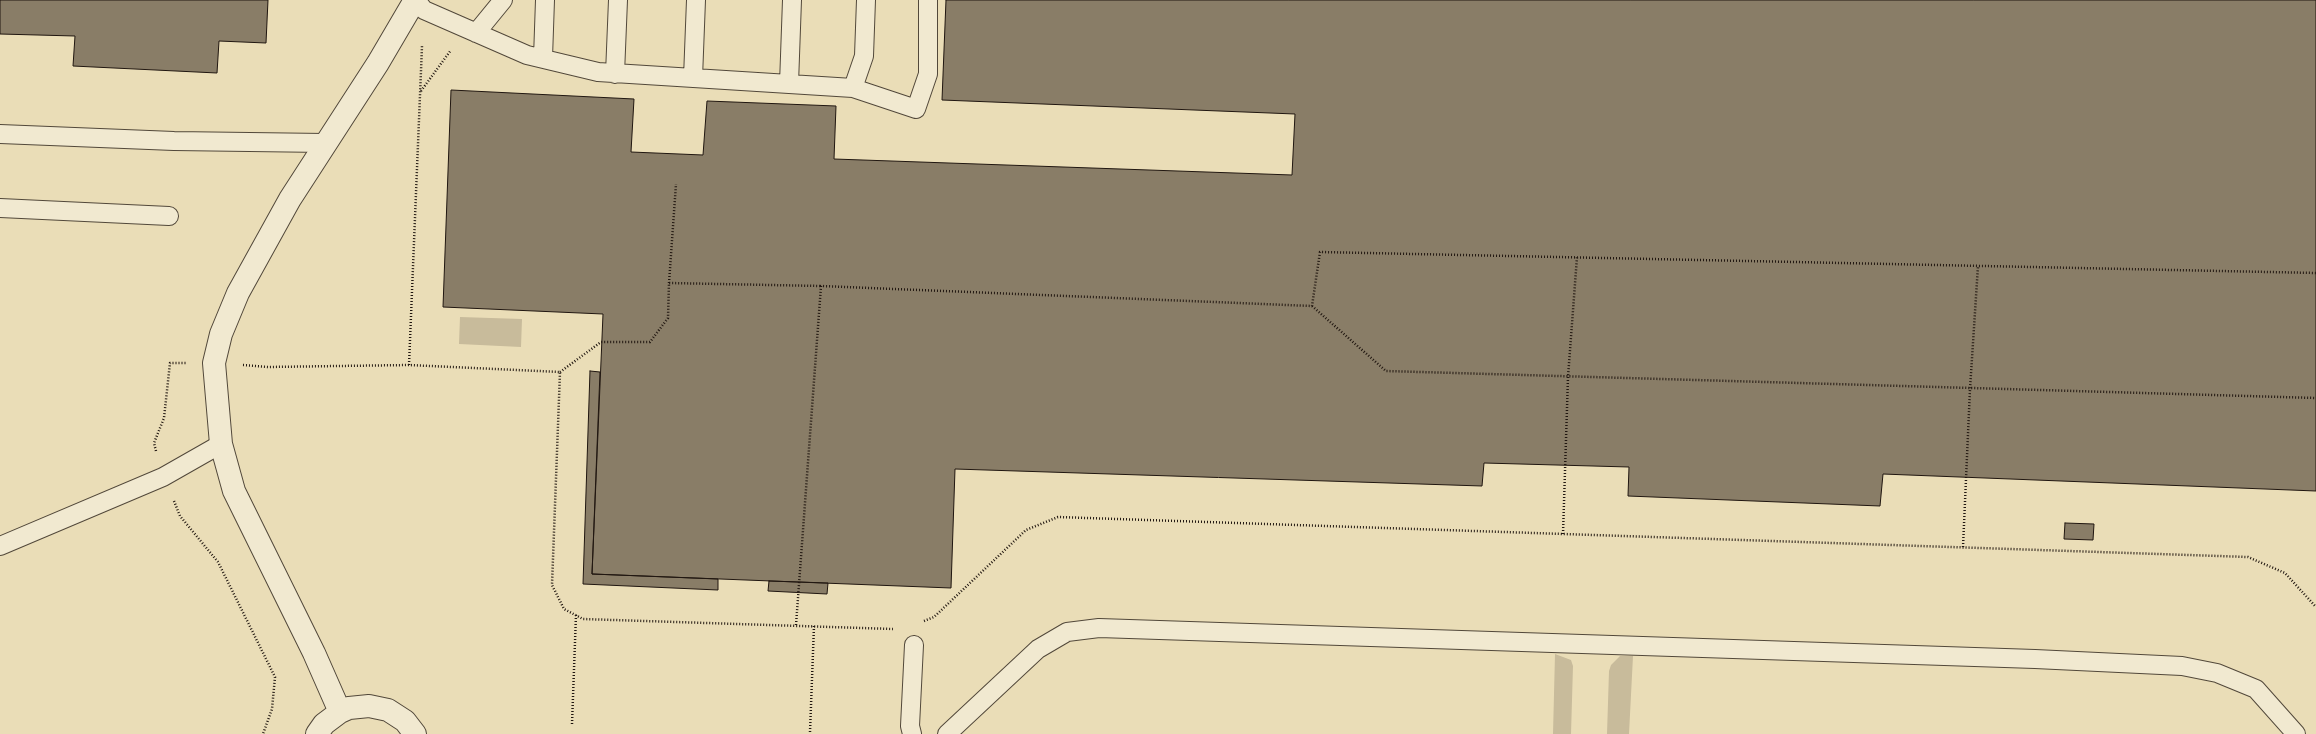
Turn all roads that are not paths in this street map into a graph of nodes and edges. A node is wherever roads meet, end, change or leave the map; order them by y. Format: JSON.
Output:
{"nodes":[{"id":1,"x":503,"y":0,"type":"edge"},
{"id":2,"x":545,"y":0,"type":"edge"},
{"id":3,"x":618,"y":0,"type":"edge"},
{"id":4,"x":696,"y":0,"type":"edge"},
{"id":5,"x":792,"y":0,"type":"edge"},
{"id":6,"x":866,"y":0,"type":"edge"},
{"id":7,"x":928,"y":0,"type":"edge"},
{"id":8,"x":422,"y":3,"type":"edge"},
{"id":9,"x":476,"y":33,"type":"junction"},
{"id":10,"x":543,"y":58,"type":"junction"},
{"id":11,"x":615,"y":74,"type":"junction"},
{"id":12,"x":693,"y":78,"type":"junction"},
{"id":13,"x":790,"y":84,"type":"junction"},
{"id":14,"x":853,"y":88,"type":"junction"},
{"id":15,"x":0,"y":134,"type":"edge"},
{"id":16,"x":325,"y":143,"type":"junction"},
{"id":17,"x":0,"y":208,"type":"edge"},
{"id":18,"x":169,"y":216,"type":"dead end"},
{"id":19,"x":221,"y":444,"type":"junction"},
{"id":20,"x":0,"y":546,"type":"edge"},
{"id":21,"x":914,"y":645,"type":"dead end"},
{"id":22,"x":340,"y":712,"type":"junction"},
{"id":23,"x":317,"y":734,"type":"edge"},
{"id":24,"x":415,"y":734,"type":"edge"},
{"id":25,"x":912,"y":734,"type":"edge"},
{"id":26,"x":947,"y":734,"type":"edge"},
{"id":27,"x":2296,"y":734,"type":"edge"}],
"edges":[{"from":1,"to":9,"type":"lane"},
{"from":2,"to":10,"type":"lane"},
{"from":3,"to":11,"type":"lane"},
{"from":4,"to":12,"type":"lane"},
{"from":5,"to":13,"type":"lane"},
{"from":6,"to":14,"type":"lane"},
{"from":7,"to":14,"type":"lane"},
{"from":8,"to":9,"type":"lane"},
{"from":8,"to":16,"type":"street"},
{"from":9,"to":10,"type":"lane"},
{"from":10,"to":11,"type":"lane"},
{"from":11,"to":12,"type":"lane"},
{"from":12,"to":13,"type":"lane"},
{"from":13,"to":14,"type":"lane"},
{"from":15,"to":16,"type":"lane"},
{"from":16,"to":19,"type":"street"},
{"from":17,"to":18,"type":"lane"},
{"from":19,"to":20,"type":"lane"},
{"from":19,"to":22,"type":"street"},
{"from":21,"to":25,"type":"lane"},
{"from":22,"to":23,"type":"street"},
{"from":22,"to":24,"type":"street"},
{"from":26,"to":27,"type":"lane"}]}
